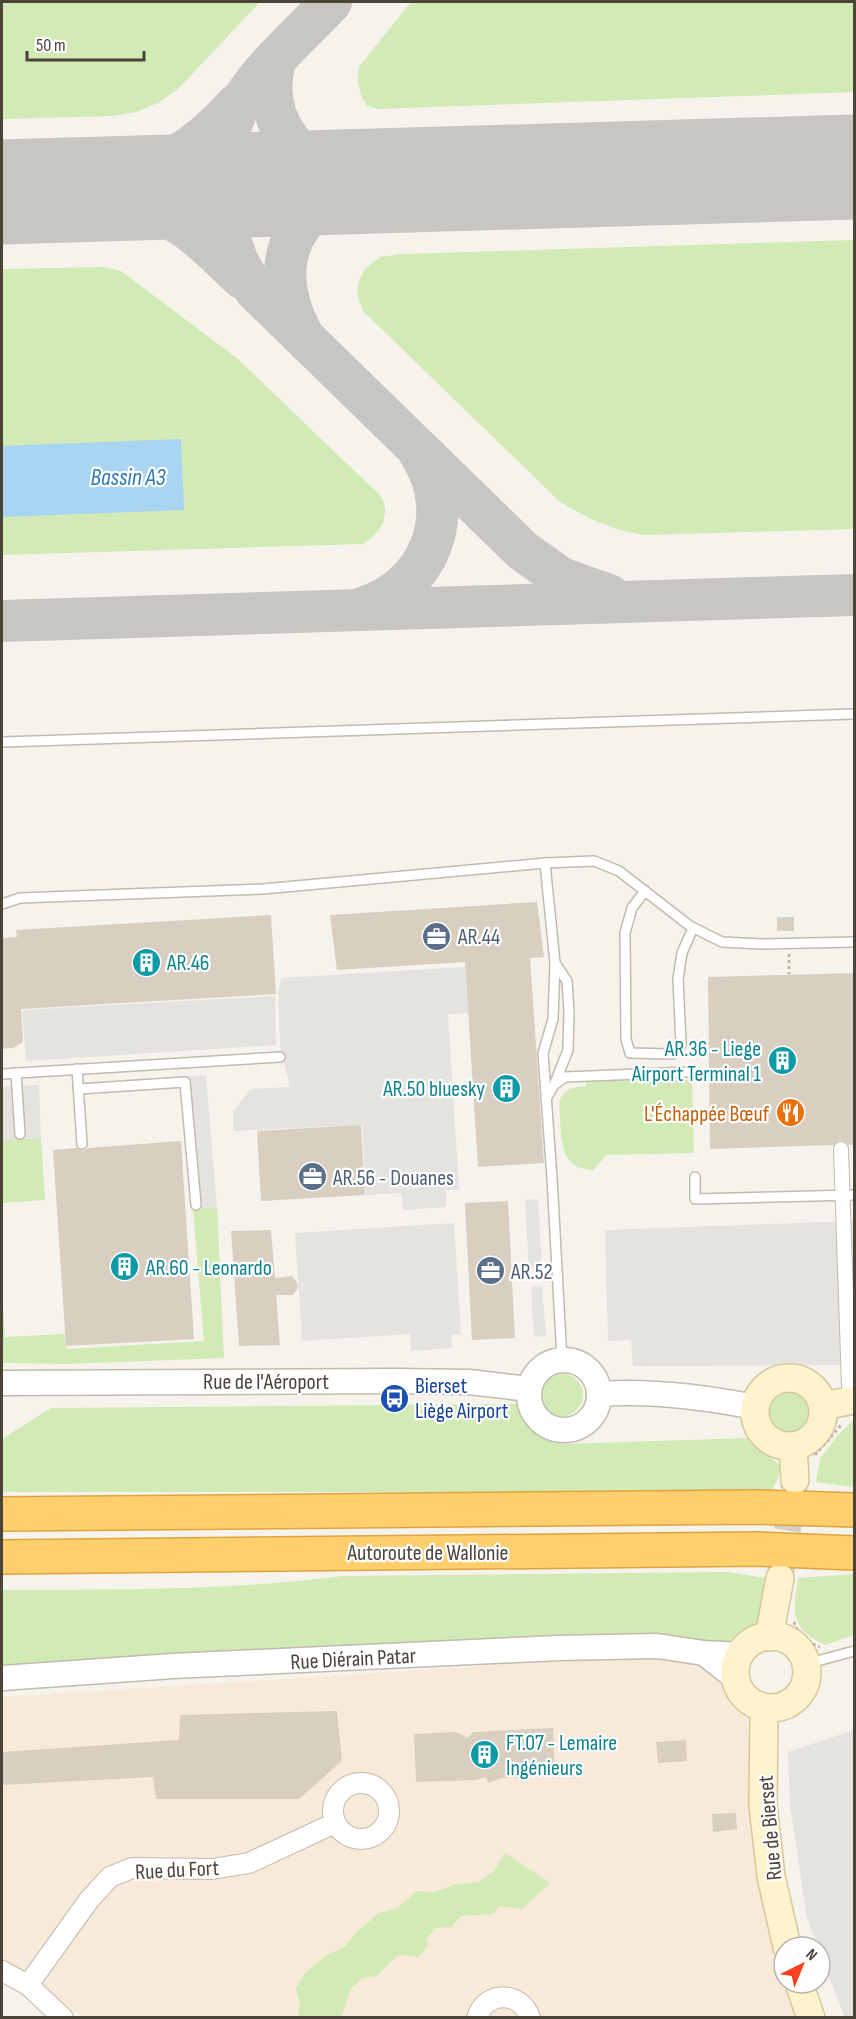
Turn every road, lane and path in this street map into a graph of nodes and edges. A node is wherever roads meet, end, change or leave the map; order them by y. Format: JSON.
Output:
{"nodes":[{"id":1,"x":855,"y":714,"type":"edge"},
{"id":2,"x":2,"y":742,"type":"edge"},
{"id":3,"x":545,"y":863,"type":"junction"},
{"id":4,"x":645,"y":891,"type":"junction"},
{"id":5,"x":2,"y":904,"type":"edge"},
{"id":6,"x":693,"y":928,"type":"junction"},
{"id":7,"x":855,"y":942,"type":"edge"},
{"id":8,"x":555,"y":963,"type":"junction"},
{"id":9,"x":280,"y":1057,"type":"dead end"},
{"id":10,"x":77,"y":1069,"type":"junction"},
{"id":11,"x":689,"y":1072,"type":"dead end"},
{"id":12,"x":16,"y":1073,"type":"junction"},
{"id":13,"x":2,"y":1074,"type":"edge"},
{"id":14,"x":554,"y":1085,"type":"junction"},
{"id":15,"x":79,"y":1089,"type":"junction"},
{"id":16,"x":545,"y":1100,"type":"junction"},
{"id":17,"x":20,"y":1134,"type":"dead end"},
{"id":18,"x":82,"y":1144,"type":"dead end"},
{"id":19,"x":841,"y":1149,"type":"dead end"},
{"id":20,"x":694,"y":1177,"type":"dead end"},
{"id":21,"x":848,"y":1195,"type":"edge"},
{"id":22,"x":196,"y":1205,"type":"dead end"},
{"id":23,"x":562,"y":1360,"type":"junction"},
{"id":24,"x":2,"y":1383,"type":"edge"},
{"id":25,"x":529,"y":1389,"type":"junction"},
{"id":26,"x":599,"y":1394,"type":"junction"},
{"id":27,"x":850,"y":1402,"type":"edge"},
{"id":28,"x":823,"y":1406,"type":"junction"},
{"id":29,"x":755,"y":1407,"type":"junction"},
{"id":30,"x":802,"y":1453,"type":"junction"},
{"id":31,"x":795,"y":1480,"type":"tunnel mouth"},
{"id":32,"x":855,"y":1510,"type":"edge"},
{"id":33,"x":2,"y":1514,"type":"edge"},
{"id":34,"x":855,"y":1552,"type":"edge"},
{"id":35,"x":2,"y":1557,"type":"edge"},
{"id":36,"x":780,"y":1578,"type":"tunnel mouth"},
{"id":37,"x":793,"y":1615,"type":"dead end"},
{"id":38,"x":769,"y":1637,"type":"junction"},
{"id":39,"x":855,"y":1651,"type":"edge"},
{"id":40,"x":817,"y":1657,"type":"junction"},
{"id":41,"x":738,"y":1666,"type":"junction"},
{"id":42,"x":2,"y":1678,"type":"edge"},
{"id":43,"x":764,"y":1708,"type":"junction"},
{"id":44,"x":335,"y":1823,"type":"dead end"},
{"id":45,"x":784,"y":1935,"type":"edge"},
{"id":46,"x":2,"y":1971,"type":"edge"},
{"id":47,"x":28,"y":1985,"type":"junction"},
{"id":48,"x":803,"y":1995,"type":"edge"},
{"id":49,"x":63,"y":2018,"type":"edge"},
{"id":50,"x":477,"y":2018,"type":"edge"},
{"id":51,"x":530,"y":2018,"type":"edge"},
{"id":52,"x":811,"y":2018,"type":"edge"}],
"edges":[{"from":1,"to":2,"type":"lane"},
{"from":3,"to":4,"type":"lane"},
{"from":3,"to":5,"type":"lane"},
{"from":3,"to":8,"type":"lane"},
{"from":4,"to":6,"type":"lane"},
{"from":4,"to":6,"type":"lane"},
{"from":6,"to":7,"type":"lane"},
{"from":8,"to":14,"type":"lane"},
{"from":8,"to":16,"type":"lane"},
{"from":9,"to":10,"type":"lane"},
{"from":10,"to":12,"type":"lane"},
{"from":10,"to":15,"type":"lane"},
{"from":11,"to":14,"type":"lane"},
{"from":12,"to":13,"type":"lane"},
{"from":12,"to":17,"type":"lane"},
{"from":14,"to":16,"type":"lane"},
{"from":15,"to":18,"type":"lane"},
{"from":15,"to":22,"type":"lane"},
{"from":16,"to":23,"type":"lane"},
{"from":19,"to":21,"type":"street"},
{"from":20,"to":21,"type":"lane"},
{"from":21,"to":27,"type":"street"},
{"from":23,"to":25,"type":"street"},
{"from":23,"to":26,"type":"street"},
{"from":24,"to":25,"type":"street","name":"Rue de l'Aéroport"},
{"from":25,"to":26,"type":"street"},
{"from":26,"to":29,"type":"street"},
{"from":27,"to":28,"type":"main road"},
{"from":27,"to":30,"type":"path"},
{"from":28,"to":29,"type":"main road"},
{"from":28,"to":30,"type":"main road"},
{"from":29,"to":30,"type":"main road"},
{"from":30,"to":31,"type":"main road"},
{"from":32,"to":33,"type":"highway","name":"Autoroute de Wallonie"},
{"from":34,"to":35,"type":"highway","name":"Autoroute de Wallonie"},
{"from":36,"to":38,"type":"main road"},
{"from":37,"to":40,"type":"path"},
{"from":38,"to":40,"type":"main road"},
{"from":38,"to":41,"type":"main road"},
{"from":39,"to":40,"type":"lane"},
{"from":40,"to":43,"type":"main road"},
{"from":41,"to":42,"type":"street","name":"Rue Diérain Patar"},
{"from":41,"to":43,"type":"main road"},
{"from":43,"to":45,"type":"main road","name":"Rue de Bierset"},
{"from":44,"to":47,"type":"street","name":"Rue du Fort"},
{"from":46,"to":47,"type":"street"},
{"from":47,"to":49,"type":"street"},
{"from":48,"to":52,"type":"main road"},
{"from":50,"to":51,"type":"street"}]}
